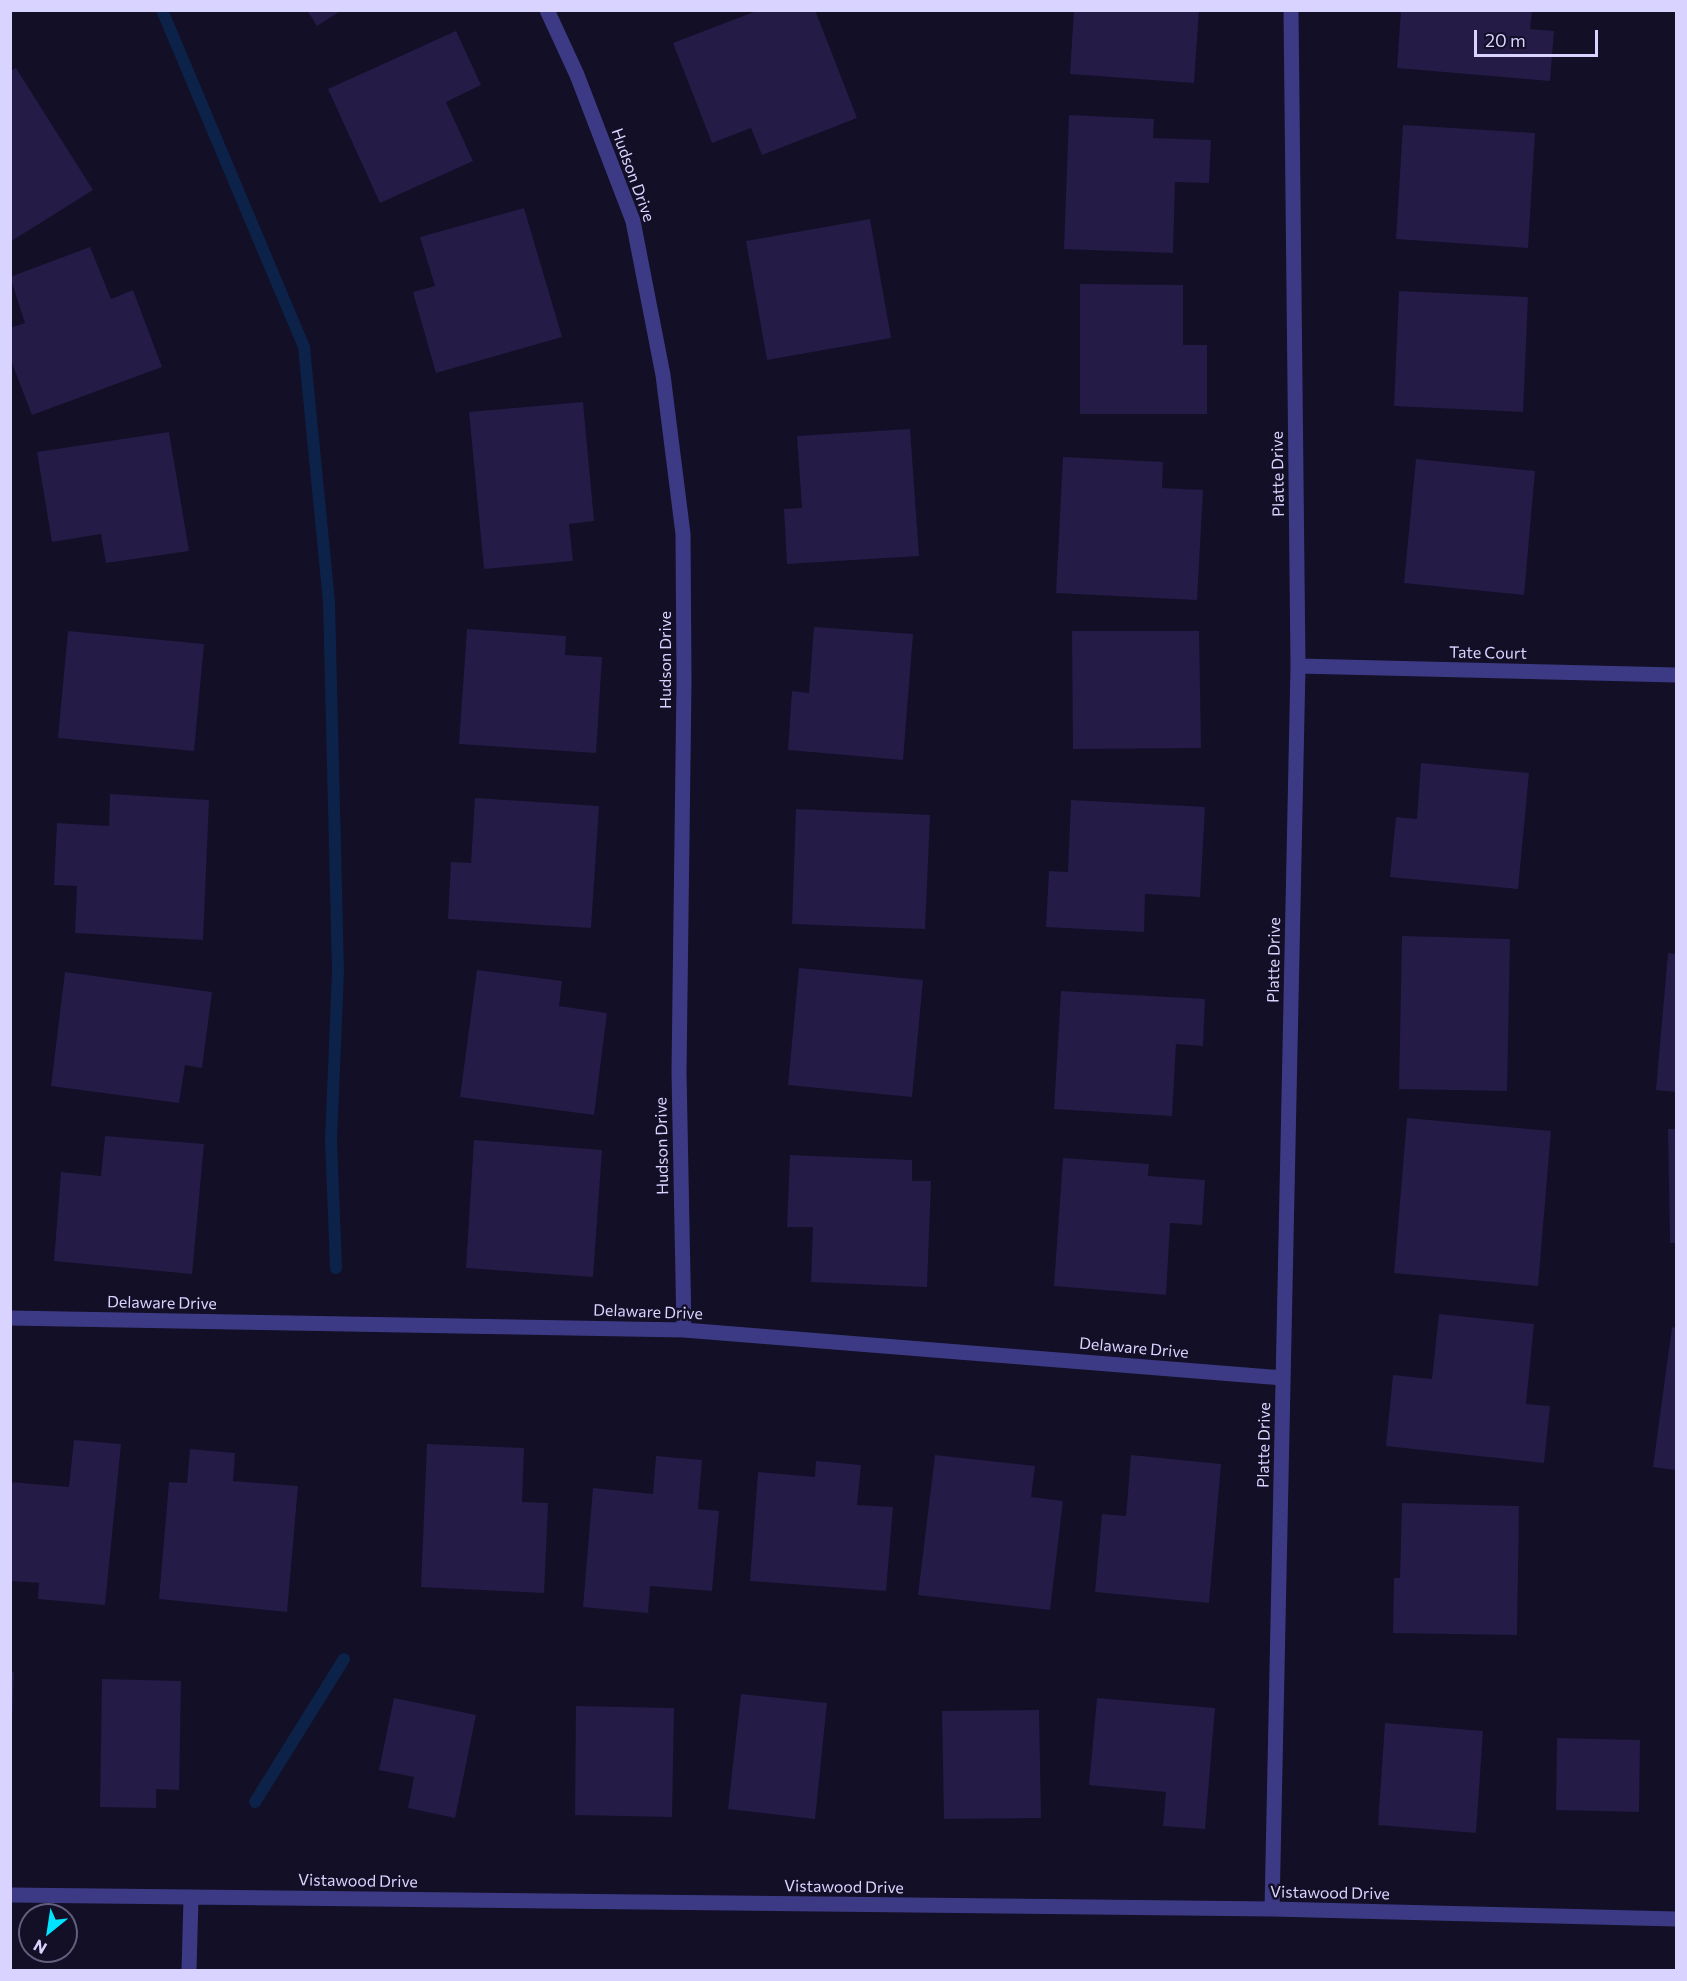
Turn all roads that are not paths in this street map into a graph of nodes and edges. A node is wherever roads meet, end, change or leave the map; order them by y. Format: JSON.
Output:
{"nodes":[{"id":1,"x":547,"y":10,"type":"edge"},
{"id":2,"x":1292,"y":10,"type":"edge"},
{"id":3,"x":1298,"y":666,"type":"junction"},
{"id":4,"x":1677,"y":675,"type":"edge"},
{"id":5,"x":10,"y":1318,"type":"edge"},
{"id":6,"x":684,"y":1330,"type":"junction"},
{"id":7,"x":1283,"y":1378,"type":"junction"},
{"id":8,"x":10,"y":1895,"type":"edge"},
{"id":9,"x":191,"y":1898,"type":"junction"},
{"id":10,"x":1272,"y":1909,"type":"junction"},
{"id":11,"x":1677,"y":1919,"type":"edge"},
{"id":12,"x":189,"y":1971,"type":"edge"}],
"edges":[{"from":1,"to":6,"type":"street","name":"Hudson Drive"},
{"from":2,"to":3,"type":"street","name":"Platte Drive"},
{"from":3,"to":4,"type":"street","name":"Tate Court"},
{"from":3,"to":7,"type":"street","name":"Platte Drive"},
{"from":5,"to":6,"type":"street","name":"Delaware Drive"},
{"from":6,"to":7,"type":"street","name":"Delaware Drive"},
{"from":7,"to":10,"type":"street","name":"Platte Drive"},
{"from":8,"to":9,"type":"street","name":"Vistawood Drive"},
{"from":9,"to":10,"type":"street","name":"Vistawood Drive"},
{"from":9,"to":12,"type":"street"},
{"from":10,"to":11,"type":"street","name":"Vistawood Drive"}]}
